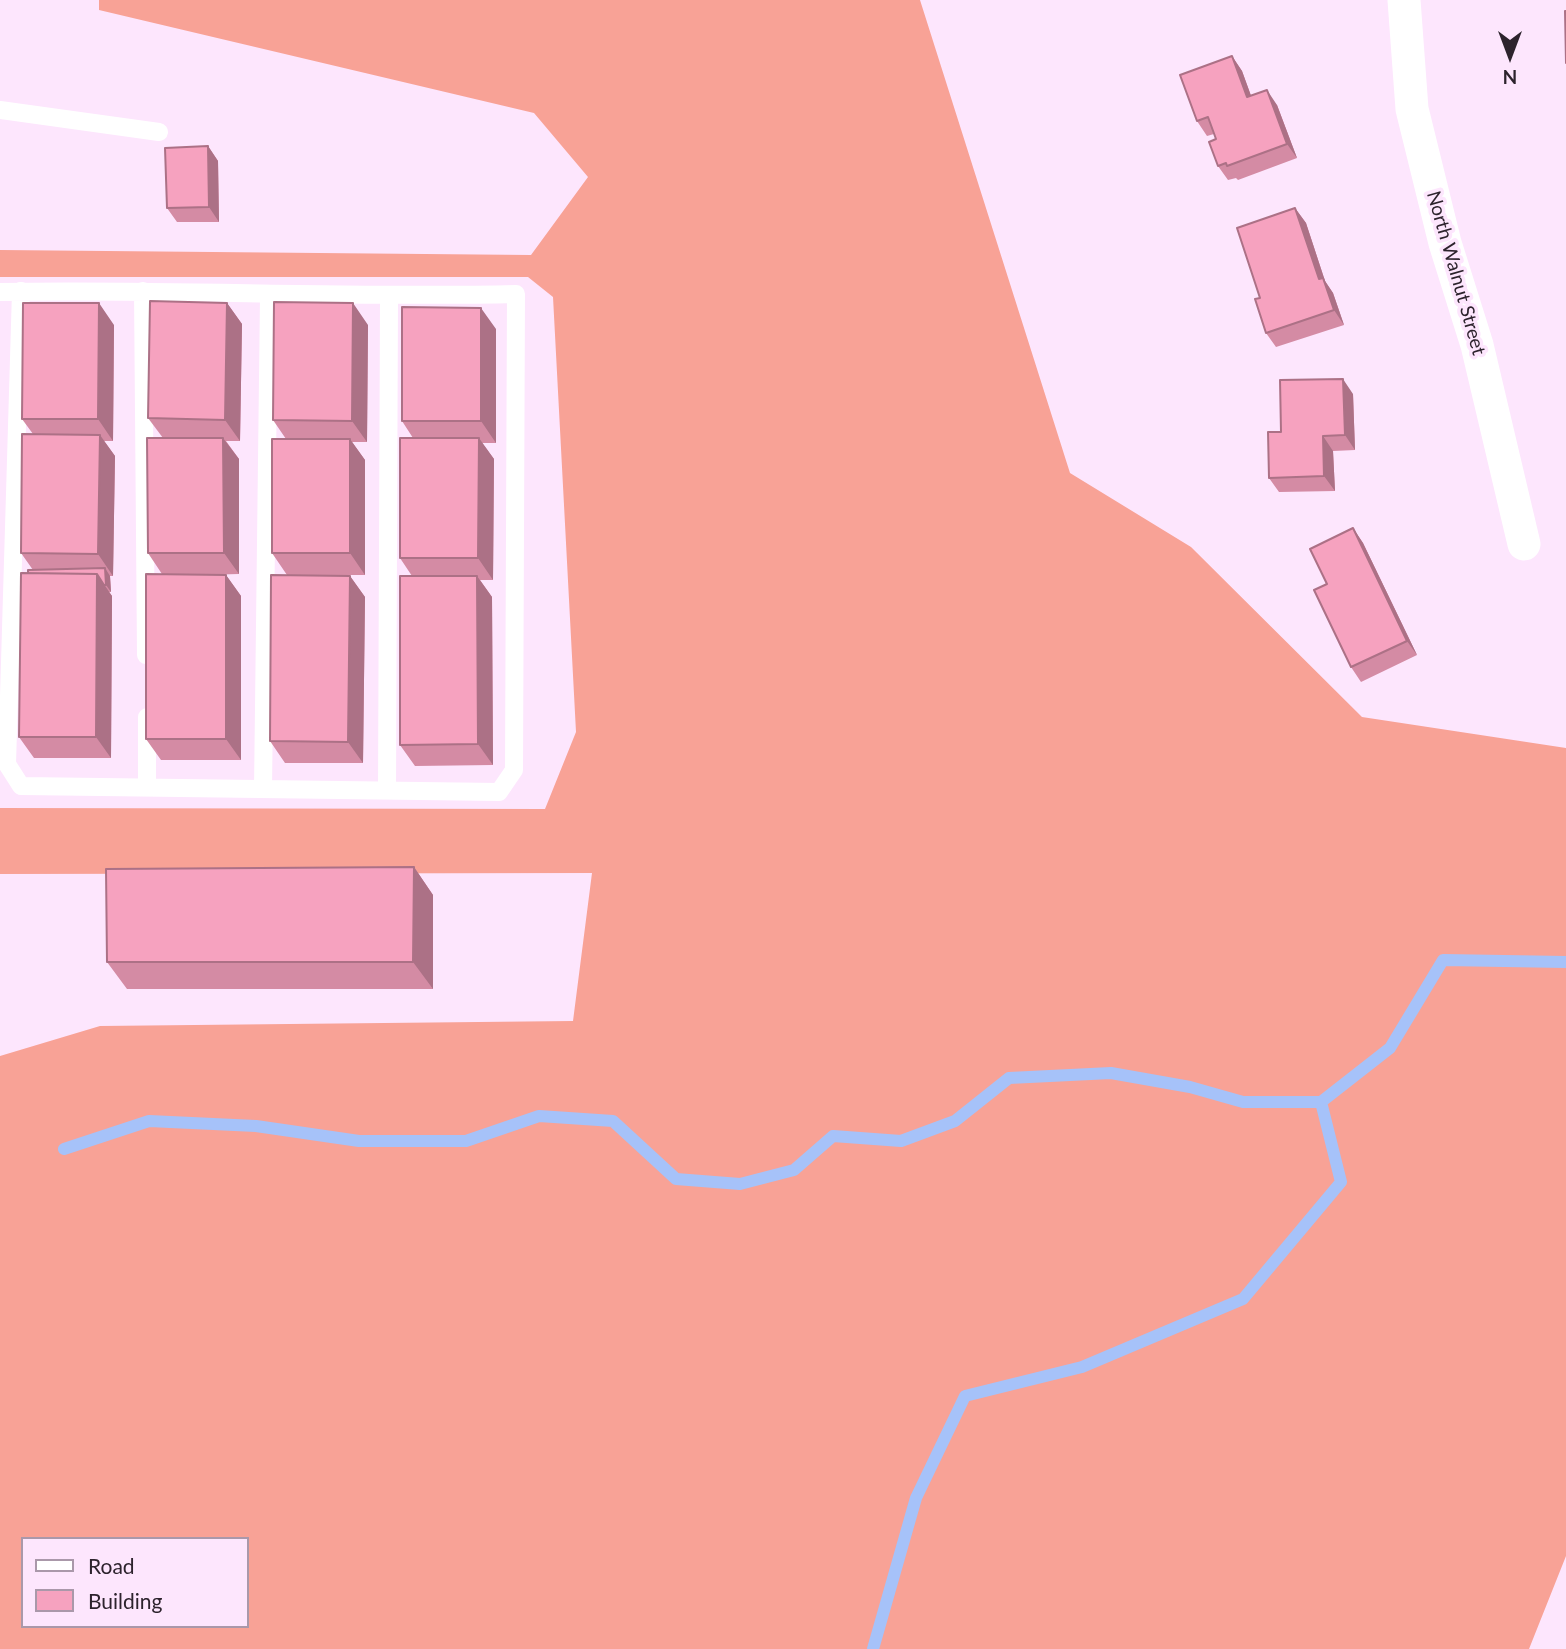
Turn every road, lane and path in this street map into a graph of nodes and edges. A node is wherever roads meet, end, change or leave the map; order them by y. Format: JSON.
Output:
{"nodes":[{"id":1,"x":1404,"y":0,"type":"edge"},
{"id":2,"x":0,"y":110,"type":"edge"},
{"id":3,"x":159,"y":132,"type":"dead end"},
{"id":4,"x":21,"y":291,"type":"junction"},
{"id":5,"x":143,"y":291,"type":"junction"},
{"id":6,"x":0,"y":292,"type":"edge"},
{"id":7,"x":270,"y":296,"type":"junction"},
{"id":8,"x":390,"y":297,"type":"junction"},
{"id":9,"x":1524,"y":544,"type":"dead end"},
{"id":10,"x":146,"y":677,"type":"edge"},
{"id":11,"x":146,"y":705,"type":"edge"},
{"id":12,"x":147,"y":788,"type":"junction"},
{"id":13,"x":263,"y":789,"type":"junction"},
{"id":14,"x":387,"y":790,"type":"junction"}],
"edges":[{"from":1,"to":9,"type":"street","name":"North Walnut Street"},
{"from":2,"to":3,"type":"lane"},
{"from":4,"to":5,"type":"lane"},
{"from":4,"to":6,"type":"lane"},
{"from":4,"to":12,"type":"lane"},
{"from":5,"to":7,"type":"lane"},
{"from":5,"to":10,"type":"lane"},
{"from":7,"to":8,"type":"lane"},
{"from":7,"to":13,"type":"lane"},
{"from":8,"to":14,"type":"lane"},
{"from":8,"to":14,"type":"lane"},
{"from":11,"to":12,"type":"lane"},
{"from":12,"to":13,"type":"lane"},
{"from":13,"to":14,"type":"lane"}]}
